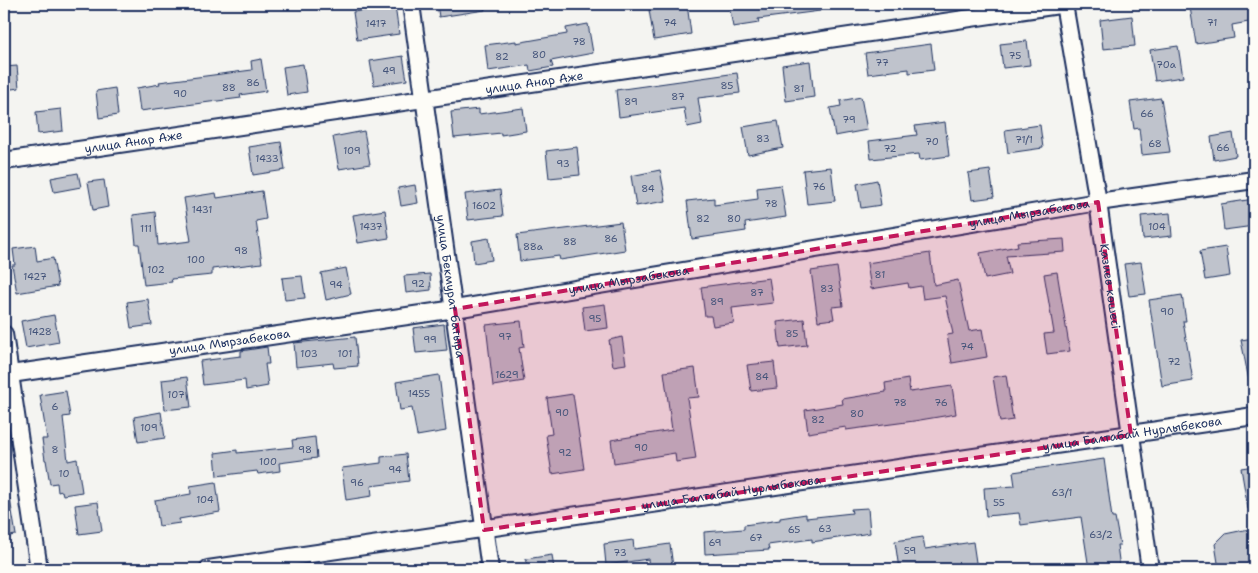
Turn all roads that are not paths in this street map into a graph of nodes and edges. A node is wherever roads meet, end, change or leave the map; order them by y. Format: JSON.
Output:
{"nodes":[{"id":1,"x":411,"y":4,"type":"edge"},
{"id":2,"x":1065,"y":4,"type":"edge"},
{"id":3,"x":425,"y":99,"type":"junction"},
{"id":4,"x":4,"y":161,"type":"edge"},
{"id":5,"x":1254,"y":180,"type":"edge"},
{"id":6,"x":1098,"y":202,"type":"junction"},
{"id":7,"x":454,"y":309,"type":"junction"},
{"id":8,"x":4,"y":334,"type":"edge"},
{"id":9,"x":6,"y":374,"type":"edge"},
{"id":10,"x":1254,"y":416,"type":"edge"},
{"id":11,"x":1130,"y":435,"type":"junction"},
{"id":12,"x":484,"y":530,"type":"junction"},
{"id":13,"x":39,"y":569,"type":"edge"},
{"id":14,"x":208,"y":569,"type":"edge"},
{"id":15,"x":490,"y":569,"type":"edge"},
{"id":16,"x":1150,"y":569,"type":"edge"}],
"edges":[{"from":1,"to":3,"type":"street","name":"улица Бекмурат батыра"},
{"from":2,"to":3,"type":"street","name":"улица Анар Аже"},
{"from":2,"to":6,"type":"street","name":"Қазиев көшесі"},
{"from":3,"to":4,"type":"street","name":"улица Анар Аже"},
{"from":3,"to":7,"type":"street","name":"улица Бекмурат батыра"},
{"from":5,"to":6,"type":"street","name":"улица Мырзабекова"},
{"from":6,"to":7,"type":"street","name":"улица Мырзабекова"},
{"from":6,"to":11,"type":"street","name":"Қазиев көшесі"},
{"from":7,"to":9,"type":"street","name":"улица Мырзабекова"},
{"from":7,"to":12,"type":"street","name":"улица Бекмурат батыра"},
{"from":8,"to":9,"type":"street"},
{"from":9,"to":13,"type":"street"},
{"from":10,"to":11,"type":"street","name":"улица Балтабай Нурлыбекова"},
{"from":11,"to":12,"type":"street","name":"улица Балтабай Нурлыбекова"},
{"from":11,"to":16,"type":"street","name":"Қазиев көшесі"},
{"from":12,"to":14,"type":"street","name":"улица Балтабай Нурлыбекова"},
{"from":12,"to":15,"type":"street","name":"улица Бекмурат батыра"}]}
